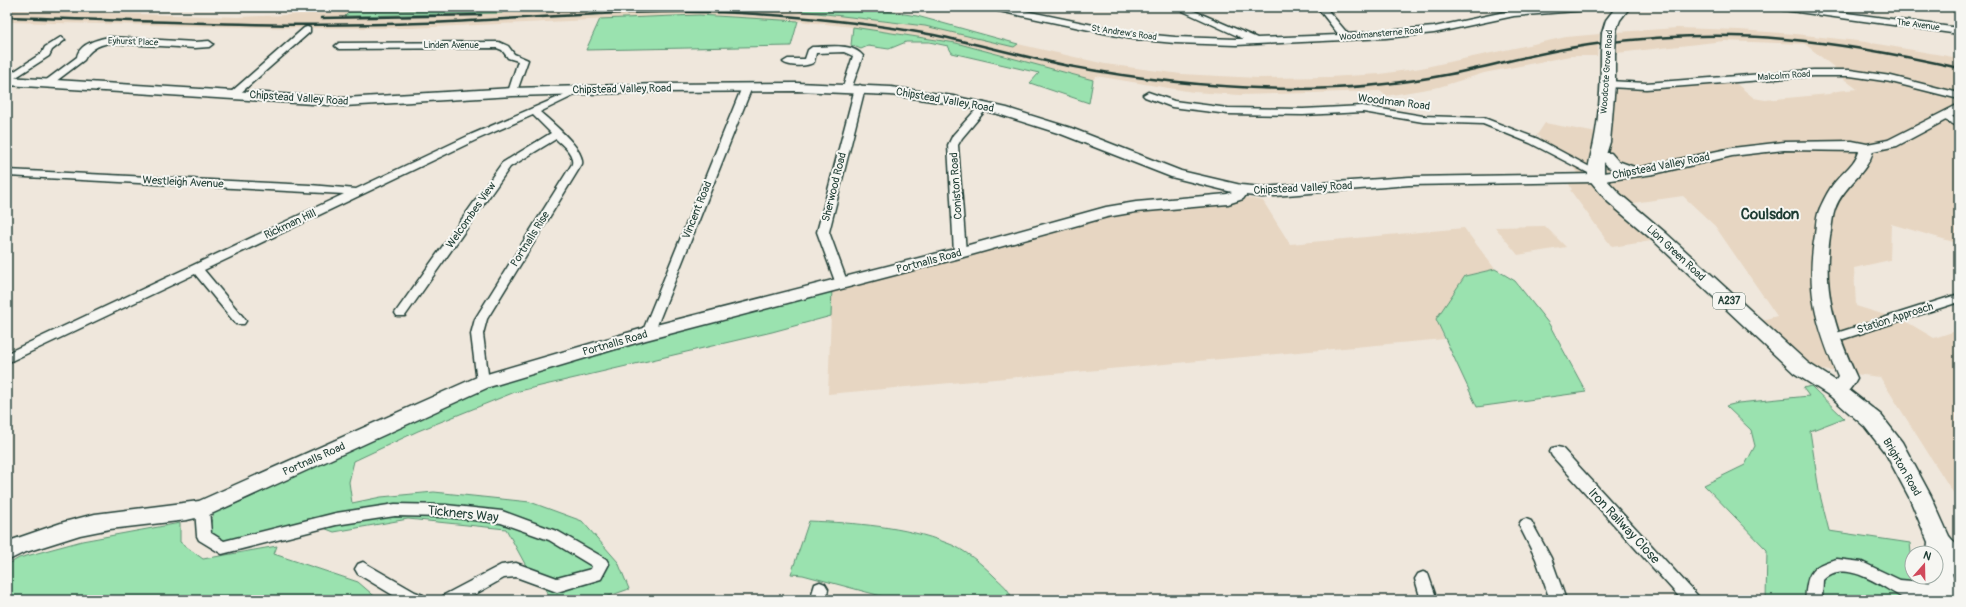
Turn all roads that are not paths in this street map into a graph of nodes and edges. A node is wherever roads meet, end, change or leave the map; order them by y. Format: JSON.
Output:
{"nodes":[{"id":1,"x":994,"y":7,"type":"edge"},
{"id":2,"x":1178,"y":7,"type":"edge"},
{"id":3,"x":1321,"y":7,"type":"edge"},
{"id":4,"x":1496,"y":7,"type":"edge"},
{"id":5,"x":1589,"y":7,"type":"edge"},
{"id":6,"x":1622,"y":7,"type":"edge"},
{"id":7,"x":1782,"y":7,"type":"edge"},
{"id":8,"x":1956,"y":7,"type":"edge"},
{"id":9,"x":1830,"y":10,"type":"edge"},
{"id":10,"x":1959,"y":12,"type":"edge"},
{"id":11,"x":1504,"y":15,"type":"junction"},
{"id":12,"x":307,"y":30,"type":"dead end"},
{"id":13,"x":1959,"y":30,"type":"edge"},
{"id":14,"x":1346,"y":38,"type":"junction"},
{"id":15,"x":61,"y":40,"type":"dead end"},
{"id":16,"x":1257,"y":42,"type":"junction"},
{"id":17,"x":209,"y":44,"type":"dead end"},
{"id":18,"x":339,"y":46,"type":"dead end"},
{"id":19,"x":788,"y":62,"type":"dead end"},
{"id":20,"x":7,"y":80,"type":"edge"},
{"id":21,"x":48,"y":83,"type":"junction"},
{"id":22,"x":1608,"y":84,"type":"junction"},
{"id":23,"x":747,"y":87,"type":"junction"},
{"id":24,"x":854,"y":88,"type":"junction"},
{"id":25,"x":571,"y":90,"type":"junction"},
{"id":26,"x":513,"y":92,"type":"junction"},
{"id":27,"x":234,"y":94,"type":"junction"},
{"id":28,"x":1148,"y":95,"type":"dead end"},
{"id":29,"x":1959,"y":96,"type":"edge"},
{"id":30,"x":984,"y":106,"type":"junction"},
{"id":31,"x":1959,"y":108,"type":"edge"},
{"id":32,"x":535,"y":112,"type":"junction"},
{"id":33,"x":1944,"y":116,"type":"junction"},
{"id":34,"x":1959,"y":124,"type":"edge"},
{"id":35,"x":557,"y":134,"type":"junction"},
{"id":36,"x":1867,"y":148,"type":"junction"},
{"id":37,"x":1604,"y":149,"type":"junction"},
{"id":38,"x":1580,"y":172,"type":"junction"},
{"id":39,"x":7,"y":173,"type":"edge"},
{"id":40,"x":1638,"y":173,"type":"junction"},
{"id":41,"x":1600,"y":176,"type":"junction"},
{"id":42,"x":1241,"y":190,"type":"junction"},
{"id":43,"x":359,"y":192,"type":"junction"},
{"id":44,"x":960,"y":253,"type":"junction"},
{"id":45,"x":196,"y":268,"type":"junction"},
{"id":46,"x":842,"y":284,"type":"junction"},
{"id":47,"x":1959,"y":298,"type":"edge"},
{"id":48,"x":401,"y":313,"type":"dead end"},
{"id":49,"x":240,"y":321,"type":"dead end"},
{"id":50,"x":648,"y":333,"type":"junction"},
{"id":51,"x":1831,"y":339,"type":"junction"},
{"id":52,"x":9,"y":353,"type":"edge"},
{"id":53,"x":483,"y":382,"type":"junction"},
{"id":54,"x":1837,"y":391,"type":"junction"},
{"id":55,"x":1557,"y":452,"type":"dead end"},
{"id":56,"x":202,"y":509,"type":"junction"},
{"id":57,"x":1526,"y":525,"type":"dead end"},
{"id":58,"x":1940,"y":542,"type":"junction"},
{"id":59,"x":7,"y":552,"type":"edge"},
{"id":60,"x":1959,"y":565,"type":"edge"},
{"id":61,"x":363,"y":568,"type":"dead end"},
{"id":62,"x":1424,"y":579,"type":"dead end"},
{"id":63,"x":1900,"y":586,"type":"junction"},
{"id":64,"x":1953,"y":596,"type":"edge"},
{"id":65,"x":418,"y":600,"type":"edge"},
{"id":66,"x":448,"y":600,"type":"edge"},
{"id":67,"x":1429,"y":600,"type":"edge"},
{"id":68,"x":1558,"y":600,"type":"edge"},
{"id":69,"x":1692,"y":600,"type":"edge"},
{"id":70,"x":1814,"y":600,"type":"edge"},
{"id":71,"x":1919,"y":600,"type":"edge"}],
"edges":[{"from":1,"to":16,"type":"street","name":"St Andrew's Road"},
{"from":2,"to":16,"type":"street","name":"Woodmansterne Road"},
{"from":3,"to":14,"type":"street"},
{"from":4,"to":11,"type":"street"},
{"from":5,"to":11,"type":"street","name":"Woodmansterne Road"},
{"from":6,"to":22,"type":"main road","name":"Woodcote Grove Road","bridge":true},
{"from":7,"to":9,"type":"street","name":"The Avenue"},
{"from":8,"to":10,"type":"street"},
{"from":9,"to":13,"type":"street","name":"The Avenue"},
{"from":11,"to":14,"type":"street","name":"Woodmansterne Road"},
{"from":12,"to":27,"type":"street"},
{"from":14,"to":16,"type":"street","name":"Woodmansterne Road"},
{"from":15,"to":20,"type":"street"},
{"from":17,"to":21,"type":"street","name":"Eyhurst Place"},
{"from":18,"to":26,"type":"street","name":"Linden Avenue"},
{"from":19,"to":24,"type":"street","name":"Sherwood Road"},
{"from":20,"to":21,"type":"main road","name":"Chipstead Valley Road"},
{"from":21,"to":27,"type":"main road","name":"Chipstead Valley Road"},
{"from":22,"to":29,"type":"street","name":"Malcolm Road"},
{"from":22,"to":37,"type":"main road","name":"Woodcote Grove Road"},
{"from":23,"to":24,"type":"main road","name":"Chipstead Valley Road"},
{"from":23,"to":25,"type":"main road","name":"Chipstead Valley Road"},
{"from":23,"to":50,"type":"street","name":"Vincent Road"},
{"from":24,"to":30,"type":"main road","name":"Chipstead Valley Road"},
{"from":24,"to":46,"type":"street","name":"Sherwood Road"},
{"from":25,"to":26,"type":"main road","name":"Chipstead Valley Road"},
{"from":25,"to":32,"type":"street","name":"Rickman Hill"},
{"from":26,"to":27,"type":"main road","name":"Chipstead Valley Road"},
{"from":28,"to":38,"type":"street","name":"Woodman Road"},
{"from":30,"to":42,"type":"main road","name":"Chipstead Valley Road"},
{"from":30,"to":44,"type":"street","name":"Coniston Road"},
{"from":31,"to":33,"type":"main road"},
{"from":32,"to":35,"type":"street","name":"Portnalls Rise"},
{"from":32,"to":43,"type":"street","name":"Rickman Hill"},
{"from":33,"to":34,"type":"street"},
{"from":33,"to":36,"type":"main road"},
{"from":35,"to":48,"type":"street","name":"Welcombes View"},
{"from":35,"to":53,"type":"street","name":"Portnalls Rise"},
{"from":36,"to":40,"type":"main road","name":"Chipstead Valley Road"},
{"from":36,"to":51,"type":"main road"},
{"from":37,"to":40,"type":"main road"},
{"from":37,"to":41,"type":"main road","name":"Woodcote Grove Road"},
{"from":38,"to":41,"type":"main road","name":"Chipstead Valley Road"},
{"from":38,"to":42,"type":"main road","name":"Chipstead Valley Road"},
{"from":39,"to":43,"type":"street","name":"Westleigh Avenue"},
{"from":40,"to":41,"type":"main road","name":"Chipstead Valley Road"},
{"from":41,"to":54,"type":"main road","name":"Lion Green Road","number":"A237"},
{"from":42,"to":44,"type":"main road","name":"Portnalls Road"},
{"from":43,"to":45,"type":"street","name":"Rickman Hill"},
{"from":44,"to":46,"type":"main road","name":"Portnalls Road"},
{"from":45,"to":49,"type":"street"},
{"from":45,"to":52,"type":"street","name":"Rickman Hill"},
{"from":46,"to":50,"type":"main road","name":"Portnalls Road"},
{"from":47,"to":51,"type":"street","name":"Station Approach"},
{"from":50,"to":53,"type":"main road","name":"Portnalls Road"},
{"from":51,"to":54,"type":"main road"},
{"from":53,"to":56,"type":"main road","name":"Portnalls Road"},
{"from":54,"to":58,"type":"main road","name":"Brighton Road","number":"A237"},
{"from":55,"to":69,"type":"street","name":"Iron Railway Close"},
{"from":56,"to":59,"type":"main road","name":"Portnalls Road"},
{"from":56,"to":66,"type":"street","name":"Tickners Way"},
{"from":57,"to":68,"type":"street"},
{"from":58,"to":60,"type":"main road","name":"Brighton Road","number":"A237"},
{"from":58,"to":64,"type":"main road","name":"Brighton Road","number":"A237"},
{"from":61,"to":65,"type":"street"},
{"from":62,"to":67,"type":"street"},
{"from":63,"to":64,"type":"street"},
{"from":63,"to":70,"type":"street"},
{"from":63,"to":71,"type":"street"}]}
